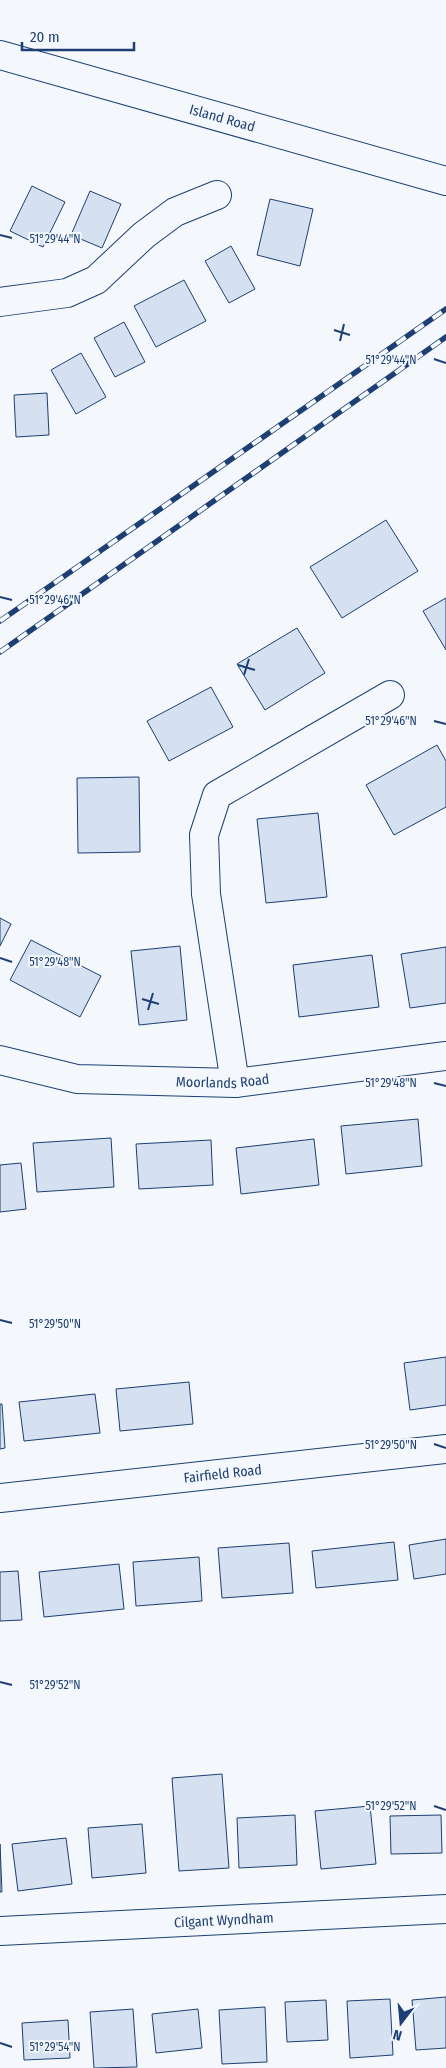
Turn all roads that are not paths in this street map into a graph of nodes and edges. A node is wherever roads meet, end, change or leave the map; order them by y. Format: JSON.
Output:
{"nodes":[{"id":1,"x":0,"y":55,"type":"edge"},
{"id":2,"x":446,"y":181,"type":"edge"},
{"id":3,"x":217,"y":194,"type":"dead end"},
{"id":4,"x":0,"y":302,"type":"edge"},
{"id":5,"x":390,"y":694,"type":"dead end"},
{"id":6,"x":446,"y":1056,"type":"edge"},
{"id":7,"x":0,"y":1060,"type":"edge"},
{"id":8,"x":235,"y":1083,"type":"junction"},
{"id":9,"x":446,"y":1449,"type":"edge"},
{"id":10,"x":0,"y":1498,"type":"edge"},
{"id":11,"x":446,"y":1909,"type":"edge"},
{"id":12,"x":0,"y":1931,"type":"edge"}],
"edges":[{"from":1,"to":2,"type":"street","name":"Island Road"},
{"from":3,"to":4,"type":"street"},
{"from":5,"to":8,"type":"street"},
{"from":6,"to":8,"type":"street","name":"Moorlands Road"},
{"from":7,"to":8,"type":"street","name":"Moorlands Road"},
{"from":9,"to":10,"type":"street","name":"Fairfield Road"},
{"from":11,"to":12,"type":"street","name":"Cilgant Wyndham"}]}
